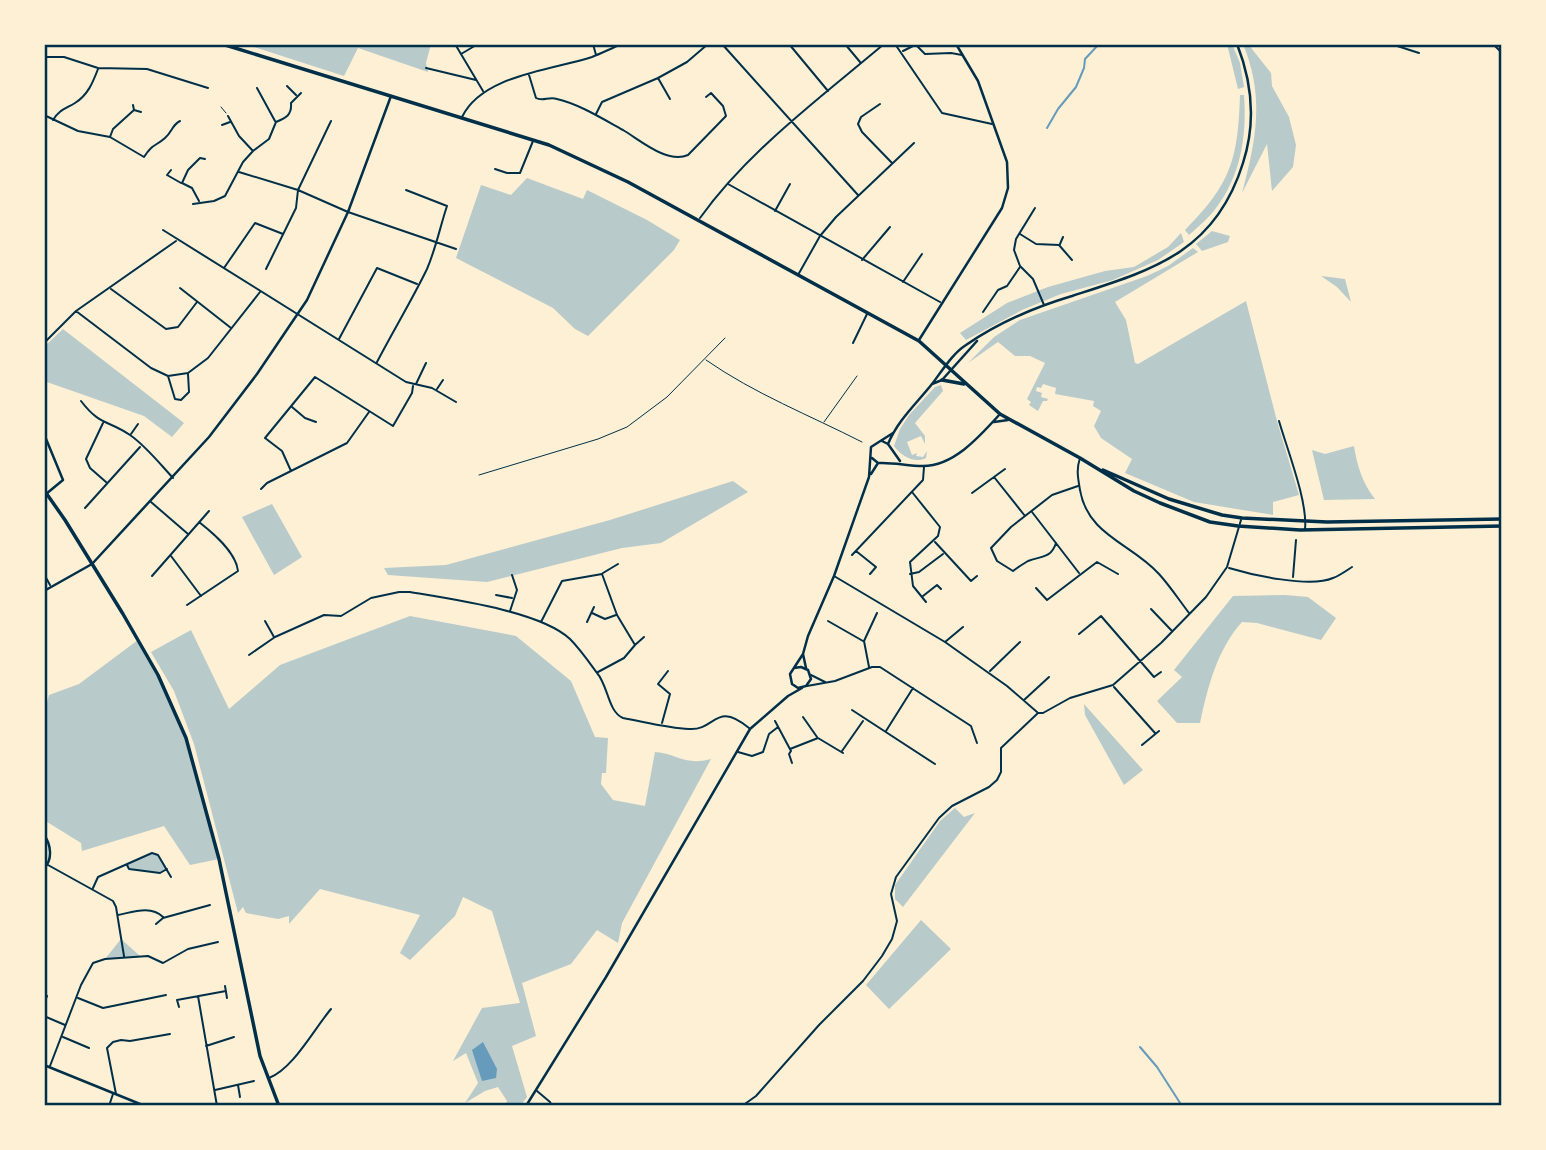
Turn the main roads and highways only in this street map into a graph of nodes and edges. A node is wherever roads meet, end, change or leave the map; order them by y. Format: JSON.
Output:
{"nodes":[{"id":1,"x":222,"y":44,"type":"edge"},
{"id":2,"x":956,"y":44,"type":"edge"},
{"id":3,"x":1237,"y":44,"type":"edge"},
{"id":4,"x":391,"y":96,"type":"junction"},
{"id":5,"x":979,"y":339,"type":"junction"},
{"id":6,"x":919,"y":341,"type":"junction"},
{"id":7,"x":947,"y":364,"type":"junction"},
{"id":8,"x":952,"y":369,"type":"junction"},
{"id":9,"x":942,"y":380,"type":"junction"},
{"id":10,"x":932,"y":384,"type":"junction"},
{"id":11,"x":966,"y":384,"type":"junction"},
{"id":12,"x":1000,"y":414,"type":"junction"},
{"id":13,"x":1011,"y":420,"type":"junction"},
{"id":14,"x":991,"y":424,"type":"junction"},
{"id":15,"x":893,"y":433,"type":"junction"},
{"id":16,"x":44,"y":434,"type":"edge"},
{"id":17,"x":882,"y":441,"type":"junction"},
{"id":18,"x":888,"y":444,"type":"junction"},
{"id":19,"x":890,"y":457,"type":"junction"},
{"id":20,"x":872,"y":458,"type":"junction"},
{"id":21,"x":878,"y":463,"type":"junction"},
{"id":22,"x":901,"y":463,"type":"junction"},
{"id":23,"x":1091,"y":465,"type":"junction"},
{"id":24,"x":869,"y":477,"type":"junction"},
{"id":25,"x":45,"y":492,"type":"edge"},
{"id":26,"x":1502,"y":519,"type":"edge"},
{"id":27,"x":1502,"y":526,"type":"edge"},
{"id":28,"x":92,"y":564,"type":"junction"},
{"id":29,"x":44,"y":591,"type":"edge"},
{"id":30,"x":803,"y":654,"type":"junction"},
{"id":31,"x":794,"y":668,"type":"junction"},
{"id":32,"x":806,"y":668,"type":"junction"},
{"id":33,"x":793,"y":685,"type":"junction"},
{"id":34,"x":804,"y":687,"type":"junction"},
{"id":35,"x":788,"y":696,"type":"junction"},
{"id":36,"x":44,"y":835,"type":"edge"},
{"id":37,"x":46,"y":866,"type":"edge"},
{"id":38,"x":44,"y":1065,"type":"edge"},
{"id":39,"x":145,"y":1106,"type":"edge"},
{"id":40,"x":279,"y":1106,"type":"edge"},
{"id":41,"x":526,"y":1106,"type":"edge"}],
"edges":[{"from":1,"to":4,"type":"main road"},
{"from":2,"to":6,"type":"main road"},
{"from":3,"to":5,"type":"main road"},
{"from":4,"to":6,"type":"main road"},
{"from":4,"to":28,"type":"main road"},
{"from":5,"to":7,"type":"main road"},
{"from":5,"to":8,"type":"main road"},
{"from":6,"to":7,"type":"main road"},
{"from":7,"to":8,"type":"main road"},
{"from":7,"to":10,"type":"main road"},
{"from":8,"to":9,"type":"main road"},
{"from":8,"to":11,"type":"main road"},
{"from":9,"to":10,"type":"main road"},
{"from":9,"to":11,"type":"main road"},
{"from":10,"to":15,"type":"main road"},
{"from":11,"to":12,"type":"main road"},
{"from":12,"to":13,"type":"main road"},
{"from":12,"to":14,"type":"main road"},
{"from":13,"to":14,"type":"main road"},
{"from":13,"to":23,"type":"main road"},
{"from":14,"to":22,"type":"main road"},
{"from":15,"to":17,"type":"main road"},
{"from":15,"to":18,"type":"main road"},
{"from":16,"to":25,"type":"main road"},
{"from":17,"to":18,"type":"main road"},
{"from":17,"to":20,"type":"main road"},
{"from":18,"to":19,"type":"main road"},
{"from":19,"to":21,"type":"main road"},
{"from":19,"to":22,"type":"main road"},
{"from":19,"to":22,"type":"main road"},
{"from":20,"to":21,"type":"main road"},
{"from":20,"to":24,"type":"main road"},
{"from":21,"to":24,"type":"main road"},
{"from":23,"to":26,"type":"main road"},
{"from":23,"to":27,"type":"main road"},
{"from":24,"to":30,"type":"main road"},
{"from":25,"to":28,"type":"main road"},
{"from":28,"to":29,"type":"main road"},
{"from":28,"to":40,"type":"main road"},
{"from":30,"to":31,"type":"main road"},
{"from":30,"to":32,"type":"main road"},
{"from":31,"to":32,"type":"main road"},
{"from":31,"to":33,"type":"main road"},
{"from":32,"to":34,"type":"main road"},
{"from":33,"to":34,"type":"main road"},
{"from":33,"to":35,"type":"main road"},
{"from":34,"to":35,"type":"main road"},
{"from":35,"to":41,"type":"main road"},
{"from":36,"to":37,"type":"main road"},
{"from":38,"to":39,"type":"main road"}]}
